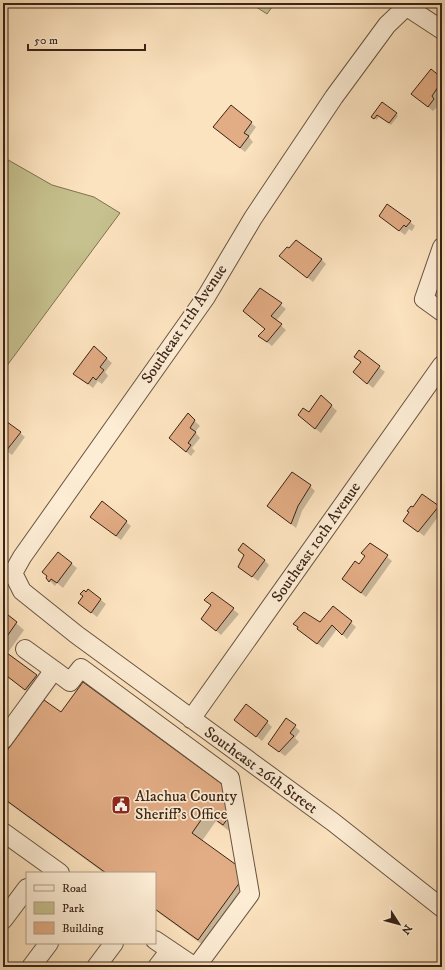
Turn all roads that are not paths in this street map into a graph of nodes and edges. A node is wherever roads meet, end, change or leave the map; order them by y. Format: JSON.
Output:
{"nodes":[{"id":1,"x":409,"y":5,"type":"edge"},
{"id":2,"x":442,"y":30,"type":"edge"},
{"id":3,"x":442,"y":248,"type":"edge"},
{"id":4,"x":442,"y":312,"type":"edge"},
{"id":5,"x":442,"y":365,"type":"edge"},
{"id":6,"x":77,"y":635,"type":"joint"},
{"id":7,"x":25,"y":649,"type":"dead end"},
{"id":8,"x":54,"y":670,"type":"junction"},
{"id":9,"x":191,"y":719,"type":"junction"},
{"id":10,"x":3,"y":740,"type":"edge"},
{"id":11,"x":3,"y":833,"type":"edge"},
{"id":12,"x":42,"y":868,"type":"edge"},
{"id":13,"x":56,"y":872,"type":"edge"},
{"id":14,"x":26,"y":889,"type":"edge"},
{"id":15,"x":442,"y":908,"type":"edge"},
{"id":16,"x":3,"y":920,"type":"edge"},
{"id":17,"x":48,"y":944,"type":"edge"},
{"id":18,"x":113,"y":944,"type":"edge"},
{"id":19,"x":162,"y":945,"type":"edge"},
{"id":20,"x":31,"y":967,"type":"edge"},
{"id":21,"x":96,"y":967,"type":"edge"},
{"id":22,"x":157,"y":967,"type":"edge"},
{"id":23,"x":196,"y":967,"type":"edge"}],
"edges":[{"from":1,"to":2,"type":"street"},
{"from":1,"to":6,"type":"street","name":"Southeast 11th Avenue"},
{"from":3,"to":4,"type":"street"},
{"from":5,"to":9,"type":"street","name":"Southeast 10th Avenue"},
{"from":6,"to":9,"type":"street","name":"Southeast 26th Street"},
{"from":7,"to":8,"type":"street"},
{"from":8,"to":10,"type":"street"},
{"from":8,"to":23,"type":"street"},
{"from":9,"to":15,"type":"street","name":"Southeast 26th Street"},
{"from":11,"to":12,"type":"street"},
{"from":12,"to":13,"type":"street"},
{"from":14,"to":16,"type":"street"},
{"from":17,"to":20,"type":"street"},
{"from":18,"to":21,"type":"street"},
{"from":19,"to":22,"type":"street"},
{"from":19,"to":23,"type":"street"}]}
